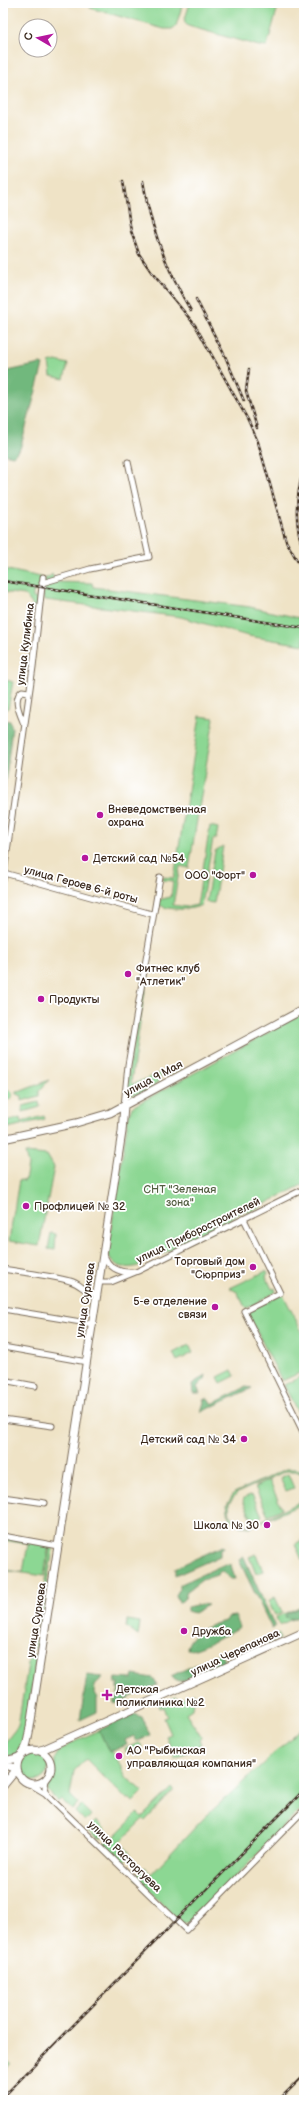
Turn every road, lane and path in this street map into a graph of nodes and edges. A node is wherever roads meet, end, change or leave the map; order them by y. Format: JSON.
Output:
{"nodes":[{"id":1,"x":128,"y":462,"type":"dead end"},
{"id":2,"x":29,"y":692,"type":"junction"},
{"id":3,"x":24,"y":725,"type":"junction"},
{"id":4,"x":4,"y":873,"type":"junction"},
{"id":5,"x":160,"y":877,"type":"dead end"},
{"id":6,"x":3,"y":880,"type":"edge"},
{"id":7,"x":152,"y":914,"type":"junction"},
{"id":8,"x":304,"y":1009,"type":"edge"},
{"id":9,"x":124,"y":1106,"type":"junction"},
{"id":10,"x":3,"y":1139,"type":"edge"},
{"id":11,"x":304,"y":1189,"type":"edge"},
{"id":12,"x":244,"y":1219,"type":"junction"},
{"id":13,"x":104,"y":1250,"type":"junction"},
{"id":14,"x":3,"y":1269,"type":"edge"},
{"id":15,"x":138,"y":1271,"type":"junction"},
{"id":16,"x":99,"y":1282,"type":"junction"},
{"id":17,"x":97,"y":1294,"type":"junction"},
{"id":18,"x":3,"y":1309,"type":"edge"},
{"id":19,"x":93,"y":1324,"type":"junction"},
{"id":20,"x":3,"y":1347,"type":"edge"},
{"id":21,"x":87,"y":1362,"type":"junction"},
{"id":22,"x":3,"y":1380,"type":"edge"},
{"id":23,"x":35,"y":1386,"type":"dead end"},
{"id":24,"x":3,"y":1419,"type":"edge"},
{"id":25,"x":52,"y":1426,"type":"dead end"},
{"id":26,"x":304,"y":1434,"type":"edge"},
{"id":27,"x":3,"y":1497,"type":"edge"},
{"id":28,"x":45,"y":1504,"type":"dead end"},
{"id":29,"x":3,"y":1536,"type":"edge"},
{"id":30,"x":58,"y":1546,"type":"junction"},
{"id":31,"x":304,"y":1632,"type":"edge"},
{"id":32,"x":30,"y":1726,"type":"junction"},
{"id":33,"x":66,"y":1740,"type":"junction"},
{"id":34,"x":36,"y":1751,"type":"junction"},
{"id":35,"x":22,"y":1756,"type":"junction"},
{"id":36,"x":3,"y":1760,"type":"edge"},
{"id":37,"x":50,"y":1762,"type":"junction"},
{"id":38,"x":3,"y":1764,"type":"edge"},
{"id":39,"x":17,"y":1770,"type":"junction"},
{"id":40,"x":3,"y":1773,"type":"edge"},
{"id":41,"x":46,"y":1779,"type":"junction"},
{"id":42,"x":27,"y":1782,"type":"junction"},
{"id":43,"x":3,"y":1786,"type":"edge"},
{"id":44,"x":49,"y":1797,"type":"junction"},
{"id":45,"x":304,"y":1810,"type":"edge"}],
"edges":[{"from":1,"to":2,"type":"street","name":"улица Кулибина"},
{"from":2,"to":3,"type":"street","name":"улица Кулибина"},
{"from":2,"to":3,"type":"street"},
{"from":3,"to":4,"type":"street","name":"улица Кулибина"},
{"from":4,"to":6,"type":"street","name":"улица Кулибина"},
{"from":4,"to":7,"type":"street","name":"улица Героев 6-й роты"},
{"from":5,"to":7,"type":"street","name":"улица Суркова"},
{"from":7,"to":9,"type":"street","name":"улица Суркова"},
{"from":8,"to":9,"type":"main road","name":"улица 9 Мая"},
{"from":9,"to":10,"type":"main road","name":"улица 9 Мая"},
{"from":9,"to":13,"type":"main road","name":"улица Суркова"},
{"from":11,"to":12,"type":"street","name":"улица Приборостроителей"},
{"from":12,"to":15,"type":"street","name":"улица Приборостроителей"},
{"from":12,"to":26,"type":"street"},
{"from":13,"to":15,"type":"street"},
{"from":13,"to":16,"type":"main road","name":"улица Суркова"},
{"from":14,"to":17,"type":"street"},
{"from":15,"to":16,"type":"street","name":"улица Приборостроителей"},
{"from":16,"to":17,"type":"main road","name":"улица Суркова"},
{"from":17,"to":19,"type":"main road","name":"улица Суркова"},
{"from":18,"to":19,"type":"street"},
{"from":19,"to":21,"type":"main road","name":"улица Суркова"},
{"from":20,"to":21,"type":"street"},
{"from":21,"to":30,"type":"main road","name":"улица Суркова"},
{"from":22,"to":23,"type":"street"},
{"from":24,"to":25,"type":"street"},
{"from":27,"to":28,"type":"street"},
{"from":29,"to":30,"type":"street"},
{"from":30,"to":32,"type":"main road","name":"улица Суркова"},
{"from":31,"to":33,"type":"main road","name":"улица Черепанова"},
{"from":32,"to":34,"type":"main road","name":"улица Суркова"},
{"from":32,"to":35,"type":"main road","name":"улица Суркова"},
{"from":33,"to":34,"type":"main road","name":"улица Черепанова"},
{"from":33,"to":37,"type":"main road","name":"улица Черепанова"},
{"from":34,"to":35,"type":"main road"},
{"from":34,"to":37,"type":"main road"},
{"from":35,"to":36,"type":"main road"},
{"from":35,"to":39,"type":"main road"},
{"from":37,"to":41,"type":"main road"},
{"from":38,"to":39,"type":"main road"},
{"from":39,"to":42,"type":"main road"},
{"from":39,"to":43,"type":"main road"},
{"from":40,"to":43,"type":"main road"},
{"from":41,"to":42,"type":"main road"},
{"from":41,"to":44,"type":"street"},
{"from":42,"to":43,"type":"main road"},
{"from":42,"to":44,"type":"street","name":"улица Расторгуева"},
{"from":44,"to":45,"type":"street","name":"улица Расторгуева"}]}
